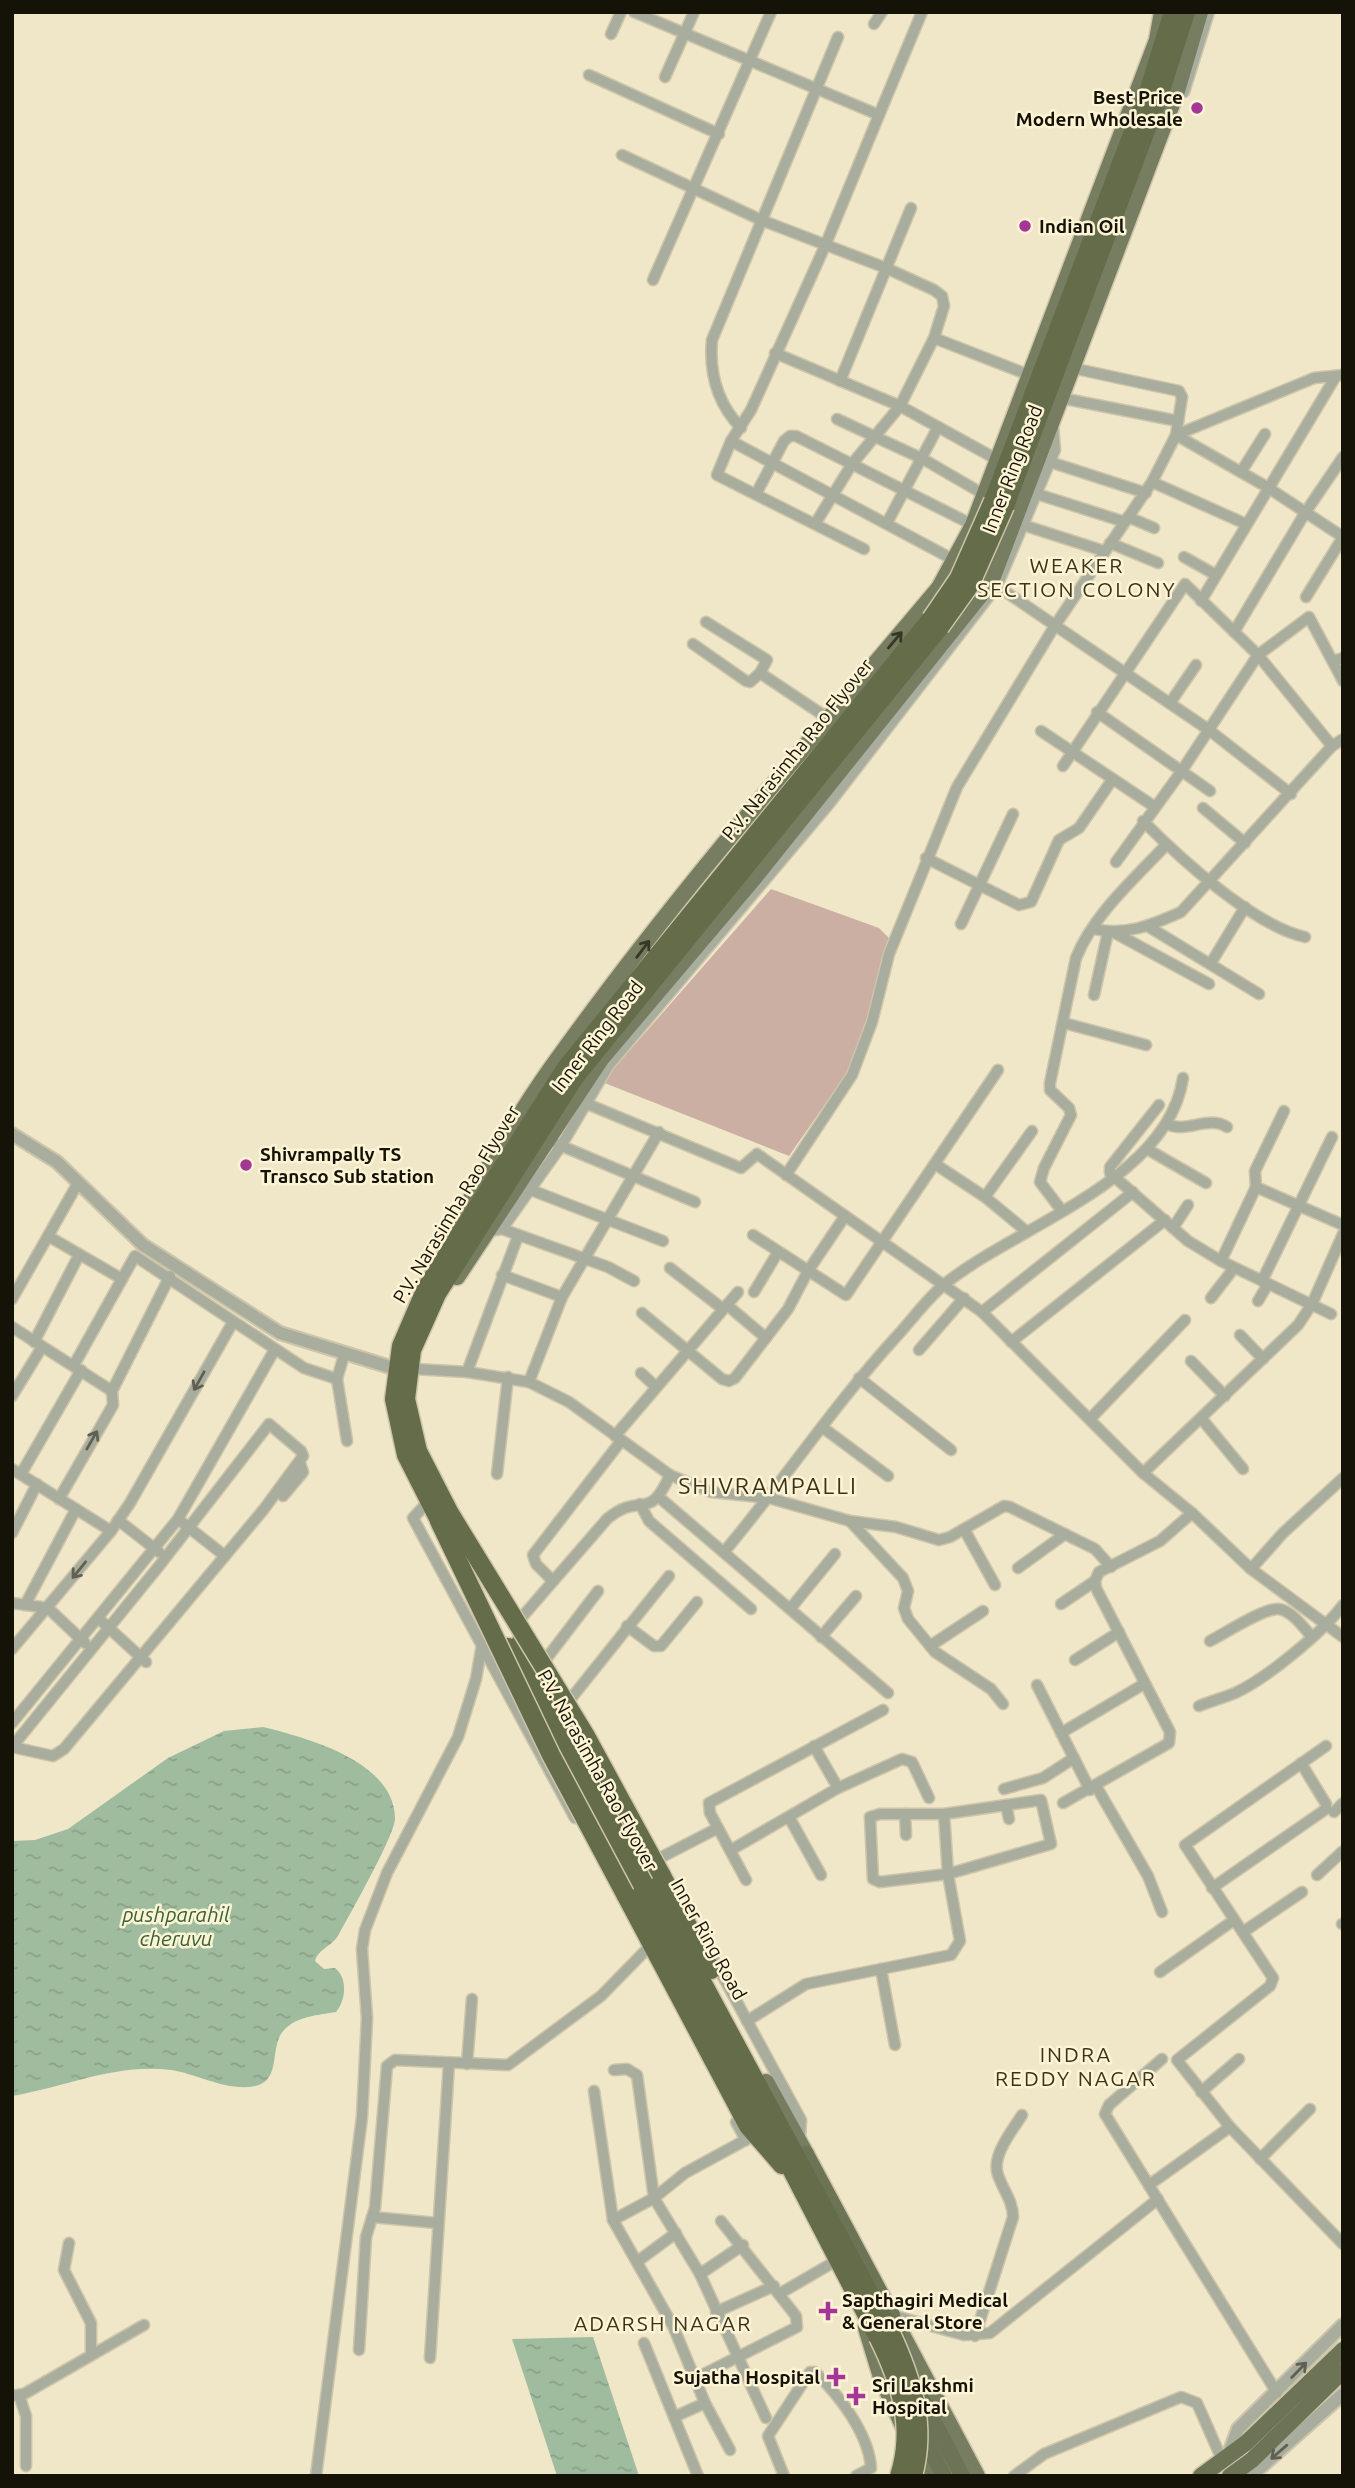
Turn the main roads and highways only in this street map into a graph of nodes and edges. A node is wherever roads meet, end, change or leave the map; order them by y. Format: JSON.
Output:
{"nodes":[{"id":1,"x":1162,"y":12,"type":"edge"},
{"id":2,"x":1172,"y":12,"type":"edge"},
{"id":3,"x":1185,"y":12,"type":"edge"},
{"id":4,"x":1200,"y":12,"type":"edge"},
{"id":5,"x":445,"y":1518,"type":"junction"},
{"id":6,"x":652,"y":1864,"type":"junction"},
{"id":7,"x":803,"y":2146,"type":"joint"},
{"id":8,"x":783,"y":2166,"type":"junction"},
{"id":9,"x":892,"y":2315,"type":"junction"},
{"id":10,"x":866,"y":2328,"type":"junction"},
{"id":11,"x":1343,"y":2350,"type":"edge"},
{"id":12,"x":1343,"y":2371,"type":"edge"},
{"id":13,"x":1226,"y":2466,"type":"edge"},
{"id":14,"x":899,"y":2476,"type":"edge"},
{"id":15,"x":913,"y":2476,"type":"edge"},
{"id":16,"x":927,"y":2476,"type":"edge"},
{"id":17,"x":944,"y":2476,"type":"edge"},
{"id":18,"x":962,"y":2476,"type":"edge"},
{"id":19,"x":977,"y":2476,"type":"edge"},
{"id":20,"x":1201,"y":2476,"type":"edge"}],
"edges":[{"from":8,"to":1,"type":"main road","name":"Inner Ring Road","one_way":true},
{"from":2,"to":5,"type":"highway","name":"P.V. Narasimha Rao Flyover","bridge":true},
{"from":3,"to":5,"type":"highway","name":"P.V. Narasimha Rao Flyover","bridge":true},
{"from":4,"to":6,"type":"main road","name":"Inner Ring Road"},
{"from":5,"to":6,"type":"highway","bridge":true},
{"from":5,"to":8,"type":"highway","bridge":true},
{"from":5,"to":14,"type":"highway","name":"P.V. Narasimha Rao Flyover","bridge":true},
{"from":5,"to":15,"type":"highway","name":"P.V. Narasimha Rao Flyover","bridge":true},
{"from":6,"to":7,"type":"highway"},
{"from":7,"to":9,"type":"highway","name":"Inner Ring Road"},
{"from":8,"to":10,"type":"highway","name":"Inner Ring Road"},
{"from":9,"to":18,"type":"highway"},
{"from":9,"to":19,"type":"main road","name":"Inner Ring Road"},
{"from":10,"to":16,"type":"main road","name":"Inner Ring Road"},
{"from":10,"to":17,"type":"highway"},
{"from":11,"to":13,"type":"highway"},
{"from":12,"to":13,"type":"highway"},
{"from":13,"to":20,"type":"highway"}]}
